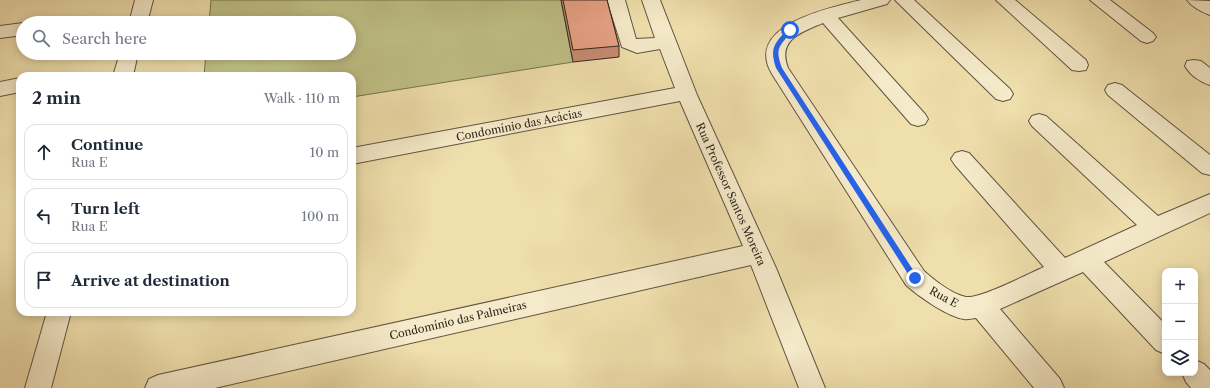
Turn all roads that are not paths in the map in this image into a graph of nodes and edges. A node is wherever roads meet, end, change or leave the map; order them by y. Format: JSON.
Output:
{"nodes":[{"id":1,"x":144,"y":0,"type":"edge"},
{"id":2,"x":616,"y":0,"type":"edge"},
{"id":3,"x":651,"y":0,"type":"edge"},
{"id":4,"x":881,"y":0,"type":"edge"},
{"id":5,"x":904,"y":0,"type":"edge"},
{"id":6,"x":1005,"y":0,"type":"edge"},
{"id":7,"x":1099,"y":0,"type":"edge"},
{"id":8,"x":1196,"y":0,"type":"edge"},
{"id":9,"x":1210,"y":9,"type":"edge"},
{"id":10,"x":140,"y":16,"type":"edge"},
{"id":11,"x":827,"y":16,"type":"junction"},
{"id":12,"x":16,"y":30,"type":"edge"},
{"id":13,"x":0,"y":32,"type":"edge"},
{"id":14,"x":1147,"y":37,"type":"dead end"},
{"id":15,"x":665,"y":42,"type":"junction"},
{"id":16,"x":128,"y":60,"type":"edge"},
{"id":17,"x":1080,"y":66,"type":"dead end"},
{"id":18,"x":1194,"y":66,"type":"dead end"},
{"id":19,"x":124,"y":72,"type":"edge"},
{"id":20,"x":1210,"y":78,"type":"edge"},
{"id":21,"x":16,"y":86,"type":"edge"},
{"id":22,"x":0,"y":90,"type":"edge"},
{"id":23,"x":1115,"y":90,"type":"dead end"},
{"id":24,"x":686,"y":93,"type":"junction"},
{"id":25,"x":1003,"y":94,"type":"dead end"},
{"id":26,"x":918,"y":119,"type":"dead end"},
{"id":27,"x":1039,"y":121,"type":"dead end"},
{"id":28,"x":356,"y":155,"type":"edge"},
{"id":29,"x":962,"y":159,"type":"dead end"},
{"id":30,"x":1210,"y":167,"type":"edge"},
{"id":31,"x":1210,"y":203,"type":"edge"},
{"id":32,"x":1155,"y":228,"type":"junction"},
{"id":33,"x":758,"y":253,"type":"junction"},
{"id":34,"x":1086,"y":259,"type":"junction"},
{"id":35,"x":1061,"y":270,"type":"junction"},
{"id":36,"x":982,"y":306,"type":"junction"},
{"id":37,"x":58,"y":316,"type":"edge"},
{"id":38,"x":1163,"y":340,"type":"edge"},
{"id":39,"x":1197,"y":376,"type":"edge"},
{"id":40,"x":38,"y":388,"type":"edge"},
{"id":41,"x":158,"y":388,"type":"edge"},
{"id":42,"x":812,"y":388,"type":"edge"},
{"id":43,"x":1051,"y":388,"type":"edge"},
{"id":44,"x":1209,"y":388,"type":"edge"}],
"edges":[{"from":1,"to":10,"type":"street"},
{"from":2,"to":15,"type":"street"},
{"from":3,"to":15,"type":"street","name":"Rua Professor Santos Moreira"},
{"from":4,"to":11,"type":"street","name":"Rua E"},
{"from":5,"to":25,"type":"street"},
{"from":6,"to":17,"type":"street"},
{"from":7,"to":14,"type":"street"},
{"from":8,"to":9,"type":"street"},
{"from":11,"to":26,"type":"street"},
{"from":11,"to":36,"type":"street","name":"Rua E"},
{"from":12,"to":13,"type":"street"},
{"from":15,"to":24,"type":"street","name":"Rua Professor Santos Moreira"},
{"from":16,"to":19,"type":"street"},
{"from":18,"to":20,"type":"street"},
{"from":21,"to":22,"type":"street"},
{"from":23,"to":30,"type":"street"},
{"from":24,"to":28,"type":"street","name":"Condomínio das Acácias"},
{"from":24,"to":33,"type":"street","name":"Rua Professor Santos Moreira"},
{"from":27,"to":32,"type":"street"},
{"from":29,"to":35,"type":"street"},
{"from":31,"to":32,"type":"street","name":"Rua E"},
{"from":32,"to":34,"type":"street","name":"Rua E"},
{"from":33,"to":41,"type":"street","name":"Condomínio das Palmeiras"},
{"from":33,"to":42,"type":"street","name":"Rua Professor Santos Moreira"},
{"from":34,"to":35,"type":"street","name":"Rua E"},
{"from":34,"to":38,"type":"street"},
{"from":35,"to":36,"type":"street","name":"Rua E"},
{"from":36,"to":43,"type":"street"},
{"from":37,"to":40,"type":"street"},
{"from":39,"to":44,"type":"street"}]}
